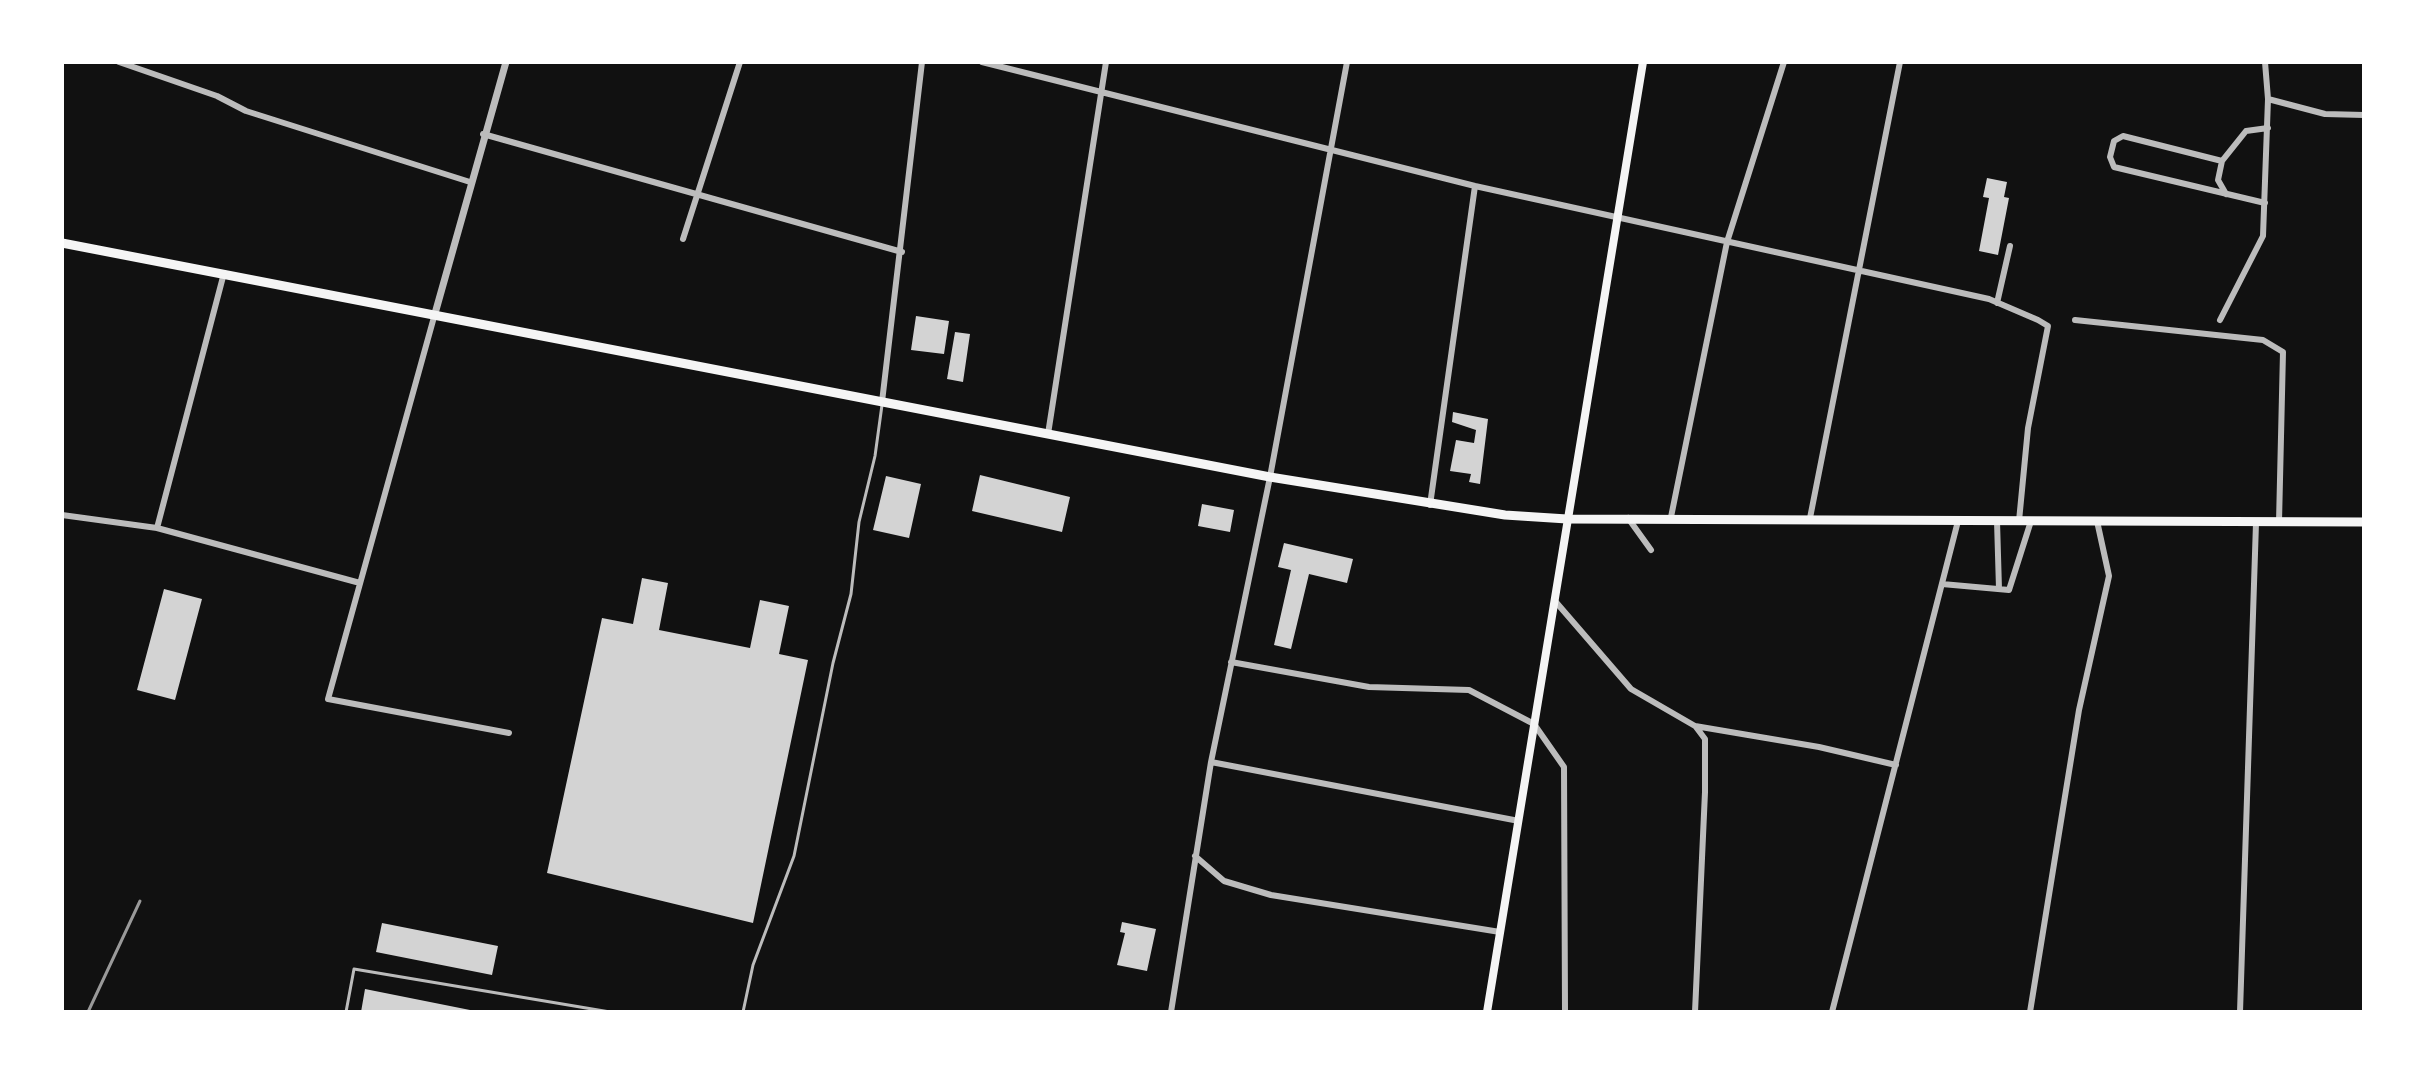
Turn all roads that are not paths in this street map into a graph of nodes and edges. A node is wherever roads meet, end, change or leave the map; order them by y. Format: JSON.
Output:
{"nodes":[{"id":1,"x":119,"y":62,"type":"edge"},
{"id":2,"x":506,"y":62,"type":"edge"},
{"id":3,"x":740,"y":62,"type":"edge"},
{"id":4,"x":922,"y":62,"type":"edge"},
{"id":5,"x":982,"y":62,"type":"edge"},
{"id":6,"x":1106,"y":62,"type":"edge"},
{"id":7,"x":1347,"y":62,"type":"edge"},
{"id":8,"x":1643,"y":62,"type":"edge"},
{"id":9,"x":1784,"y":62,"type":"edge"},
{"id":10,"x":1900,"y":62,"type":"edge"},
{"id":11,"x":2265,"y":62,"type":"edge"},
{"id":12,"x":1099,"y":92,"type":"junction"},
{"id":13,"x":2268,"y":99,"type":"junction"},
{"id":14,"x":2364,"y":115,"type":"edge"},
{"id":15,"x":2268,"y":128,"type":"junction"},
{"id":16,"x":483,"y":134,"type":"junction"},
{"id":17,"x":1329,"y":151,"type":"junction"},
{"id":18,"x":2222,"y":161,"type":"junction"},
{"id":19,"x":470,"y":182,"type":"junction"},
{"id":20,"x":1475,"y":186,"type":"junction"},
{"id":21,"x":700,"y":192,"type":"junction"},
{"id":22,"x":2226,"y":194,"type":"junction"},
{"id":23,"x":2265,"y":203,"type":"junction"},
{"id":24,"x":1618,"y":216,"type":"junction"},
{"id":25,"x":683,"y":239,"type":"dead end"},
{"id":26,"x":1727,"y":242,"type":"junction"},
{"id":27,"x":62,"y":243,"type":"edge"},
{"id":28,"x":2010,"y":246,"type":"dead end"},
{"id":29,"x":902,"y":252,"type":"junction"},
{"id":30,"x":1859,"y":270,"type":"junction"},
{"id":31,"x":224,"y":273,"type":"junction"},
{"id":32,"x":1997,"y":303,"type":"junction"},
{"id":33,"x":434,"y":317,"type":"junction"},
{"id":34,"x":2075,"y":320,"type":"dead end"},
{"id":35,"x":2220,"y":320,"type":"dead end"},
{"id":36,"x":882,"y":402,"type":"junction"},
{"id":37,"x":1048,"y":434,"type":"junction"},
{"id":38,"x":1270,"y":477,"type":"junction"},
{"id":39,"x":1430,"y":505,"type":"junction"},
{"id":40,"x":62,"y":515,"type":"edge"},
{"id":41,"x":1671,"y":517,"type":"junction"},
{"id":42,"x":1628,"y":518,"type":"junction"},
{"id":43,"x":1810,"y":518,"type":"junction"},
{"id":44,"x":1567,"y":519,"type":"junction"},
{"id":45,"x":1958,"y":521,"type":"junction"},
{"id":46,"x":1997,"y":521,"type":"junction"},
{"id":47,"x":2019,"y":521,"type":"junction"},
{"id":48,"x":2031,"y":521,"type":"junction"},
{"id":49,"x":2097,"y":521,"type":"junction"},
{"id":50,"x":2279,"y":522,"type":"junction"},
{"id":51,"x":2364,"y":522,"type":"edge"},
{"id":52,"x":2256,"y":523,"type":"junction"},
{"id":53,"x":157,"y":528,"type":"junction"},
{"id":54,"x":1651,"y":550,"type":"dead end"},
{"id":55,"x":360,"y":583,"type":"junction"},
{"id":56,"x":1942,"y":584,"type":"junction"},
{"id":57,"x":1999,"y":589,"type":"junction"},
{"id":58,"x":1555,"y":601,"type":"junction"},
{"id":59,"x":1231,"y":662,"type":"junction"},
{"id":60,"x":1534,"y":724,"type":"junction"},
{"id":61,"x":1695,"y":726,"type":"junction"},
{"id":62,"x":509,"y":733,"type":"dead end"},
{"id":63,"x":1211,"y":762,"type":"junction"},
{"id":64,"x":1896,"y":765,"type":"junction"},
{"id":65,"x":1519,"y":821,"type":"junction"},
{"id":66,"x":1195,"y":856,"type":"junction"},
{"id":67,"x":1500,"y":932,"type":"junction"},
{"id":68,"x":346,"y":1012,"type":"edge"},
{"id":69,"x":610,"y":1012,"type":"edge"},
{"id":70,"x":743,"y":1012,"type":"edge"},
{"id":71,"x":1171,"y":1012,"type":"edge"},
{"id":72,"x":1487,"y":1012,"type":"edge"},
{"id":73,"x":1565,"y":1012,"type":"edge"},
{"id":74,"x":1695,"y":1012,"type":"edge"},
{"id":75,"x":1832,"y":1012,"type":"edge"},
{"id":76,"x":2030,"y":1012,"type":"edge"},
{"id":77,"x":2240,"y":1012,"type":"edge"}],
"edges":[{"from":1,"to":19,"type":"street"},
{"from":2,"to":16,"type":"street"},
{"from":3,"to":21,"type":"street"},
{"from":4,"to":29,"type":"street"},
{"from":5,"to":12,"type":"street"},
{"from":6,"to":12,"type":"street"},
{"from":7,"to":17,"type":"street"},
{"from":8,"to":24,"type":"main road"},
{"from":9,"to":26,"type":"street"},
{"from":10,"to":30,"type":"street"},
{"from":11,"to":13,"type":"street"},
{"from":12,"to":17,"type":"street"},
{"from":12,"to":37,"type":"street"},
{"from":13,"to":14,"type":"street"},
{"from":13,"to":15,"type":"street"},
{"from":15,"to":18,"type":"street"},
{"from":15,"to":23,"type":"street"},
{"from":16,"to":19,"type":"street"},
{"from":16,"to":21,"type":"street"},
{"from":17,"to":20,"type":"street"},
{"from":17,"to":38,"type":"street"},
{"from":18,"to":22,"type":"street"},
{"from":18,"to":22,"type":"street"},
{"from":19,"to":33,"type":"street"},
{"from":20,"to":24,"type":"street"},
{"from":20,"to":39,"type":"street"},
{"from":21,"to":25,"type":"street"},
{"from":21,"to":29,"type":"street"},
{"from":22,"to":23,"type":"street"},
{"from":23,"to":35,"type":"street"},
{"from":24,"to":26,"type":"street"},
{"from":24,"to":44,"type":"main road"},
{"from":26,"to":30,"type":"street"},
{"from":26,"to":41,"type":"street"},
{"from":27,"to":31,"type":"main road"},
{"from":28,"to":32,"type":"street"},
{"from":29,"to":36,"type":"street"},
{"from":30,"to":32,"type":"street"},
{"from":30,"to":43,"type":"street"},
{"from":31,"to":33,"type":"main road"},
{"from":31,"to":53,"type":"street"},
{"from":32,"to":47,"type":"street"},
{"from":33,"to":36,"type":"main road"},
{"from":33,"to":55,"type":"street"},
{"from":34,"to":50,"type":"street"},
{"from":36,"to":37,"type":"main road"},
{"from":36,"to":70,"type":"lane"},
{"from":37,"to":38,"type":"main road"},
{"from":38,"to":39,"type":"main road"},
{"from":38,"to":59,"type":"street"},
{"from":39,"to":44,"type":"main road"},
{"from":40,"to":53,"type":"street"},
{"from":41,"to":42,"type":"main road"},
{"from":41,"to":43,"type":"main road"},
{"from":42,"to":44,"type":"main road"},
{"from":42,"to":54,"type":"street"},
{"from":43,"to":45,"type":"main road"},
{"from":44,"to":58,"type":"main road"},
{"from":45,"to":46,"type":"main road"},
{"from":45,"to":56,"type":"street"},
{"from":46,"to":47,"type":"main road"},
{"from":46,"to":57,"type":"street"},
{"from":47,"to":48,"type":"main road"},
{"from":48,"to":49,"type":"main road"},
{"from":48,"to":57,"type":"street"},
{"from":49,"to":52,"type":"main road"},
{"from":49,"to":76,"type":"street"},
{"from":50,"to":51,"type":"main road"},
{"from":50,"to":52,"type":"main road"},
{"from":52,"to":77,"type":"street"},
{"from":53,"to":55,"type":"street"},
{"from":55,"to":62,"type":"street"},
{"from":56,"to":57,"type":"street"},
{"from":56,"to":64,"type":"street"},
{"from":58,"to":60,"type":"main road"},
{"from":58,"to":61,"type":"street"},
{"from":59,"to":60,"type":"street"},
{"from":59,"to":63,"type":"street"},
{"from":60,"to":65,"type":"main road"},
{"from":60,"to":73,"type":"street"},
{"from":61,"to":64,"type":"street"},
{"from":61,"to":74,"type":"street"},
{"from":63,"to":65,"type":"street"},
{"from":63,"to":66,"type":"street"},
{"from":64,"to":75,"type":"street"},
{"from":65,"to":67,"type":"main road"},
{"from":66,"to":67,"type":"street"},
{"from":66,"to":71,"type":"street"},
{"from":67,"to":72,"type":"main road"},
{"from":68,"to":69,"type":"lane"}]}
